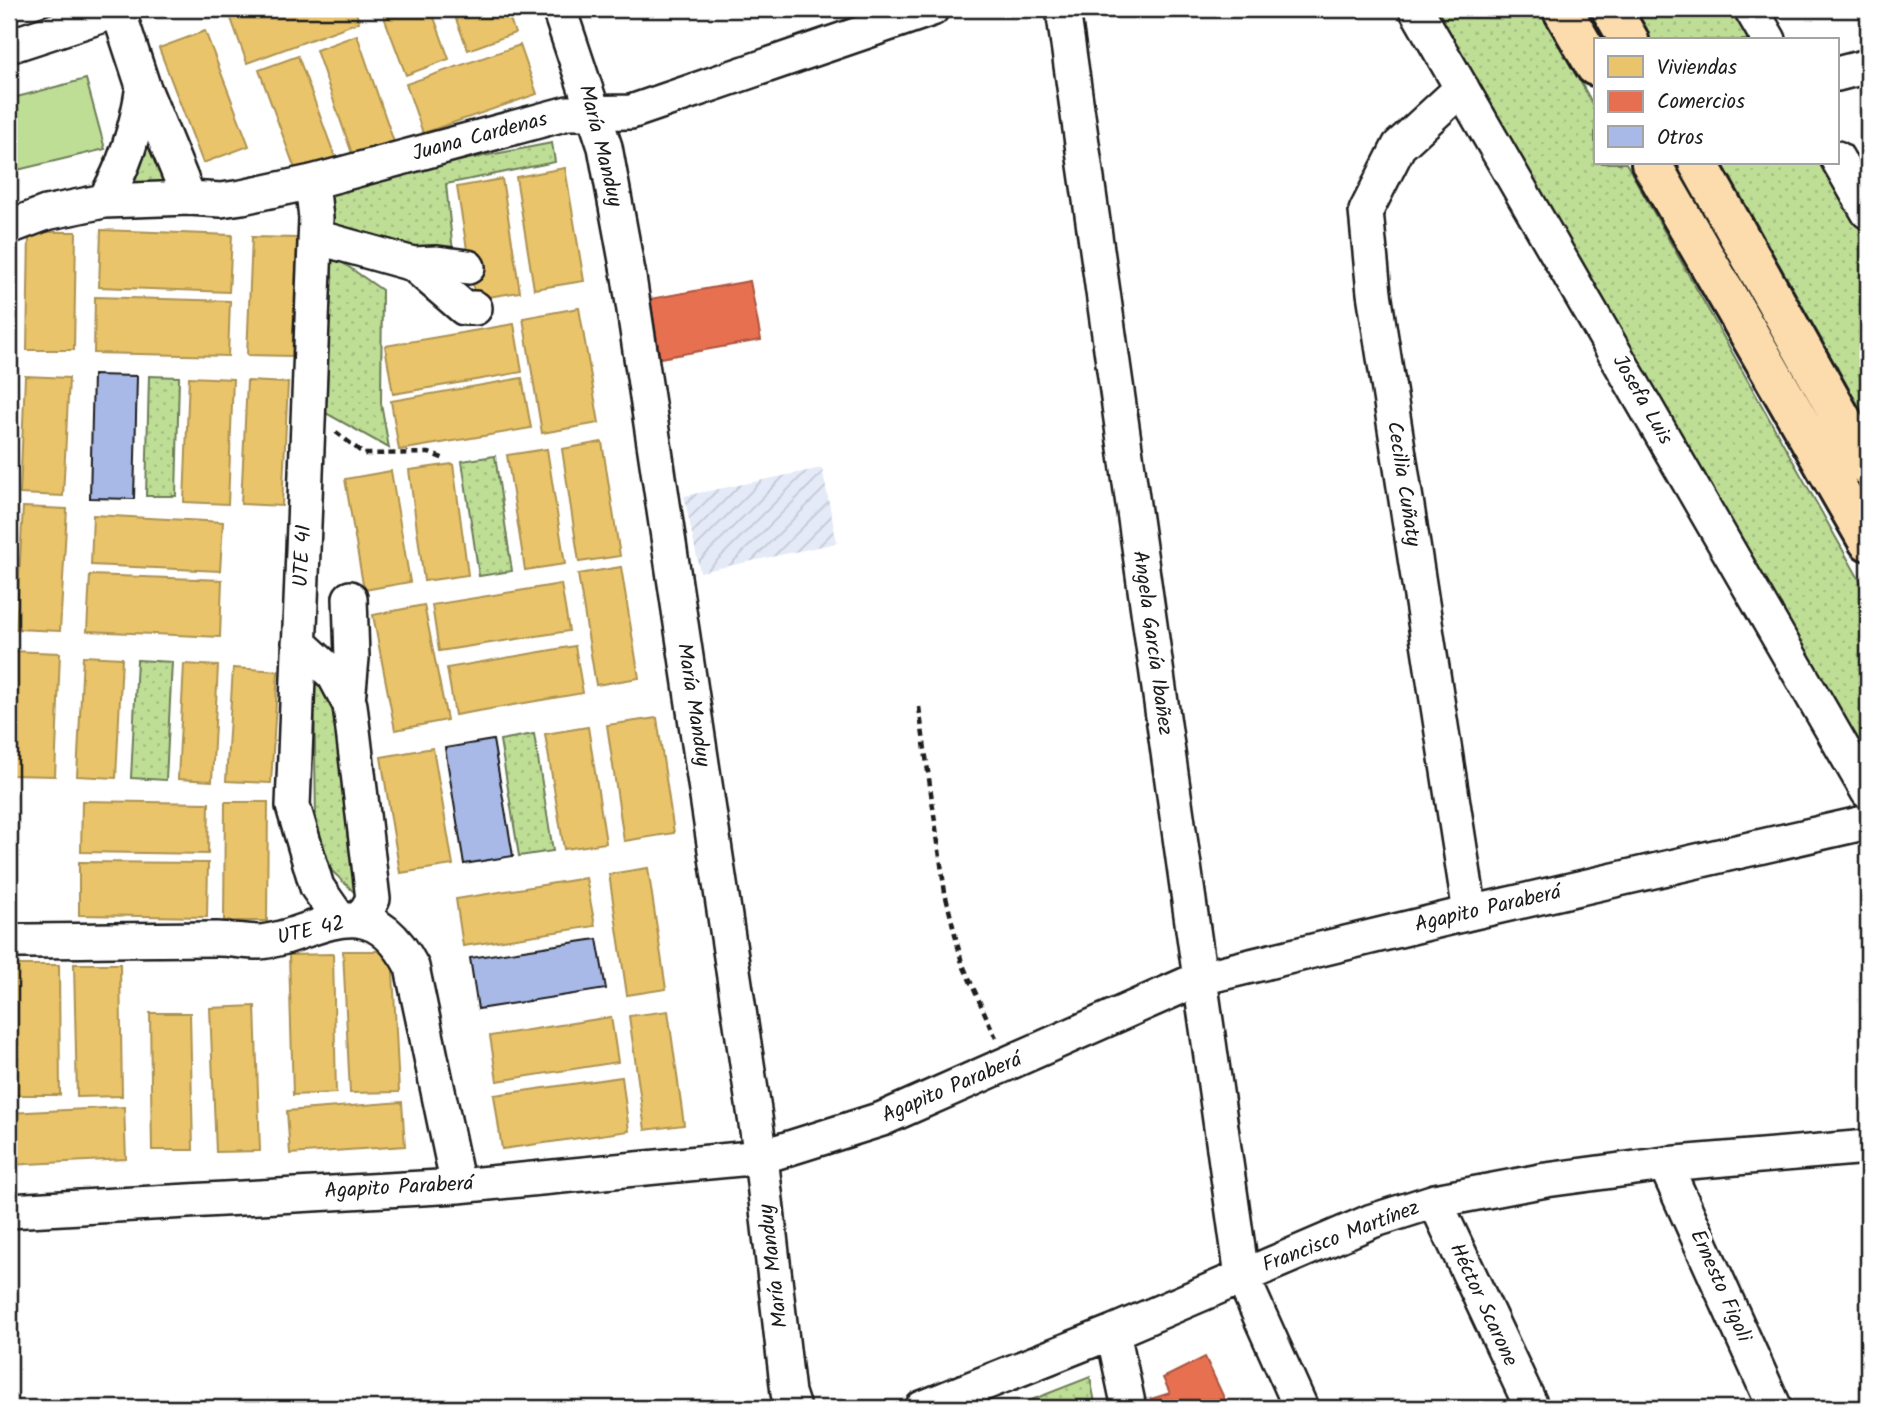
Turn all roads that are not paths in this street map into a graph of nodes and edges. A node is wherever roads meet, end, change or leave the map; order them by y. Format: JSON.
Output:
{"nodes":[{"id":1,"x":120,"y":9,"type":"edge"},
{"id":2,"x":559,"y":9,"type":"edge"},
{"id":3,"x":932,"y":9,"type":"edge"},
{"id":4,"x":1063,"y":9,"type":"edge"},
{"id":5,"x":1416,"y":9,"type":"edge"},
{"id":6,"x":1562,"y":9,"type":"edge"},
{"id":7,"x":1611,"y":9,"type":"edge"},
{"id":8,"x":1751,"y":9,"type":"edge"},
{"id":9,"x":1628,"y":38,"type":"edge"},
{"id":10,"x":1768,"y":38,"type":"edge"},
{"id":11,"x":9,"y":46,"type":"edge"},
{"id":12,"x":1594,"y":64,"type":"edge"},
{"id":13,"x":1868,"y":66,"type":"edge"},
{"id":14,"x":1839,"y":73,"type":"edge"},
{"id":15,"x":143,"y":86,"type":"junction"},
{"id":16,"x":1462,"y":88,"type":"junction"},
{"id":17,"x":595,"y":113,"type":"junction"},
{"id":18,"x":1839,"y":161,"type":"edge"},
{"id":19,"x":1652,"y":164,"type":"edge"},
{"id":20,"x":1699,"y":164,"type":"edge"},
{"id":21,"x":312,"y":182,"type":"junction"},
{"id":22,"x":189,"y":198,"type":"junction"},
{"id":23,"x":104,"y":201,"type":"junction"},
{"id":24,"x":1868,"y":212,"type":"edge"},
{"id":25,"x":13,"y":224,"type":"edge"},
{"id":26,"x":316,"y":237,"type":"junction"},
{"id":27,"x":413,"y":264,"type":"junction"},
{"id":28,"x":468,"y":267,"type":"dead end"},
{"id":29,"x":475,"y":308,"type":"dead end"},
{"id":30,"x":1868,"y":466,"type":"edge"},
{"id":31,"x":1868,"y":541,"type":"edge"},
{"id":32,"x":351,"y":598,"type":"dead end"},
{"id":33,"x":299,"y":643,"type":"junction"},
{"id":34,"x":348,"y":701,"type":"junction"},
{"id":35,"x":1868,"y":792,"type":"edge"},
{"id":36,"x":1868,"y":822,"type":"edge"},
{"id":37,"x":1470,"y":913,"type":"junction"},
{"id":38,"x":350,"y":920,"type":"junction"},
{"id":39,"x":9,"y":941,"type":"edge"},
{"id":40,"x":1201,"y":978,"type":"junction"},
{"id":41,"x":1868,"y":1147,"type":"edge"},
{"id":42,"x":761,"y":1157,"type":"junction"},
{"id":43,"x":1665,"y":1164,"type":"junction"},
{"id":44,"x":458,"y":1186,"type":"junction"},
{"id":45,"x":1434,"y":1201,"type":"junction"},
{"id":46,"x":9,"y":1211,"type":"edge"},
{"id":47,"x":1242,"y":1276,"type":"junction"},
{"id":48,"x":1113,"y":1332,"type":"junction"},
{"id":49,"x":793,"y":1408,"type":"edge"},
{"id":50,"x":922,"y":1408,"type":"edge"},
{"id":51,"x":1129,"y":1408,"type":"edge"},
{"id":52,"x":1301,"y":1408,"type":"edge"},
{"id":53,"x":1532,"y":1408,"type":"edge"},
{"id":54,"x":1775,"y":1408,"type":"edge"}],
"edges":[{"from":1,"to":11,"type":"street"},
{"from":1,"to":15,"type":"street"},
{"from":2,"to":17,"type":"street","name":"María Manduy"},
{"from":3,"to":17,"type":"street","name":"Juana Cardenas"},
{"from":4,"to":40,"type":"street","name":"Angela García Ibañez"},
{"from":5,"to":16,"type":"street","name":"Josefa Luis"},
{"from":6,"to":12,"type":"main road"},
{"from":7,"to":9,"type":"main road"},
{"from":8,"to":10,"type":"street"},
{"from":13,"to":14,"type":"street"},
{"from":15,"to":22,"type":"street"},
{"from":15,"to":23,"type":"street"},
{"from":16,"to":35,"type":"street","name":"Josefa Luis"},
{"from":16,"to":37,"type":"street","name":"Cecilia Cuñaty"},
{"from":17,"to":21,"type":"street","name":"Juana Cardenas"},
{"from":17,"to":42,"type":"street","name":"María Manduy"},
{"from":18,"to":24,"type":"street"},
{"from":19,"to":31,"type":"main road"},
{"from":20,"to":30,"type":"main road"},
{"from":21,"to":22,"type":"street","name":"Juana Cardenas"},
{"from":21,"to":26,"type":"street","name":"UTE 41"},
{"from":22,"to":23,"type":"street","name":"Juana Cardenas"},
{"from":23,"to":25,"type":"street","name":"Juana Cardenas"},
{"from":26,"to":27,"type":"street"},
{"from":26,"to":33,"type":"street","name":"UTE 41"},
{"from":27,"to":28,"type":"street"},
{"from":27,"to":29,"type":"street"},
{"from":32,"to":34,"type":"street"},
{"from":33,"to":34,"type":"street"},
{"from":33,"to":38,"type":"street","name":"UTE 41"},
{"from":34,"to":38,"type":"street"},
{"from":36,"to":37,"type":"street","name":"Agapito Paraberá"},
{"from":37,"to":40,"type":"street","name":"Agapito Paraberá"},
{"from":38,"to":39,"type":"street","name":"UTE 42"},
{"from":38,"to":44,"type":"street","name":"UTE 42"},
{"from":40,"to":42,"type":"street","name":"Agapito Paraberá"},
{"from":40,"to":47,"type":"street","name":"Angela García Ibañez"},
{"from":41,"to":43,"type":"street","name":"Francisco Martínez"},
{"from":42,"to":44,"type":"street","name":"Agapito Paraberá"},
{"from":42,"to":49,"type":"street","name":"María Manduy"},
{"from":43,"to":45,"type":"street","name":"Francisco Martínez"},
{"from":43,"to":54,"type":"street","name":"Ernesto Figoli"},
{"from":44,"to":46,"type":"street","name":"Agapito Paraberá"},
{"from":45,"to":47,"type":"street","name":"Francisco Martínez"},
{"from":45,"to":53,"type":"street","name":"Héctor Scarone"},
{"from":47,"to":48,"type":"street","name":"Francisco Martínez"},
{"from":47,"to":52,"type":"street","name":"Angela García Ibañez"},
{"from":48,"to":50,"type":"street","name":"Francisco Martínez"},
{"from":48,"to":51,"type":"street"}]}
